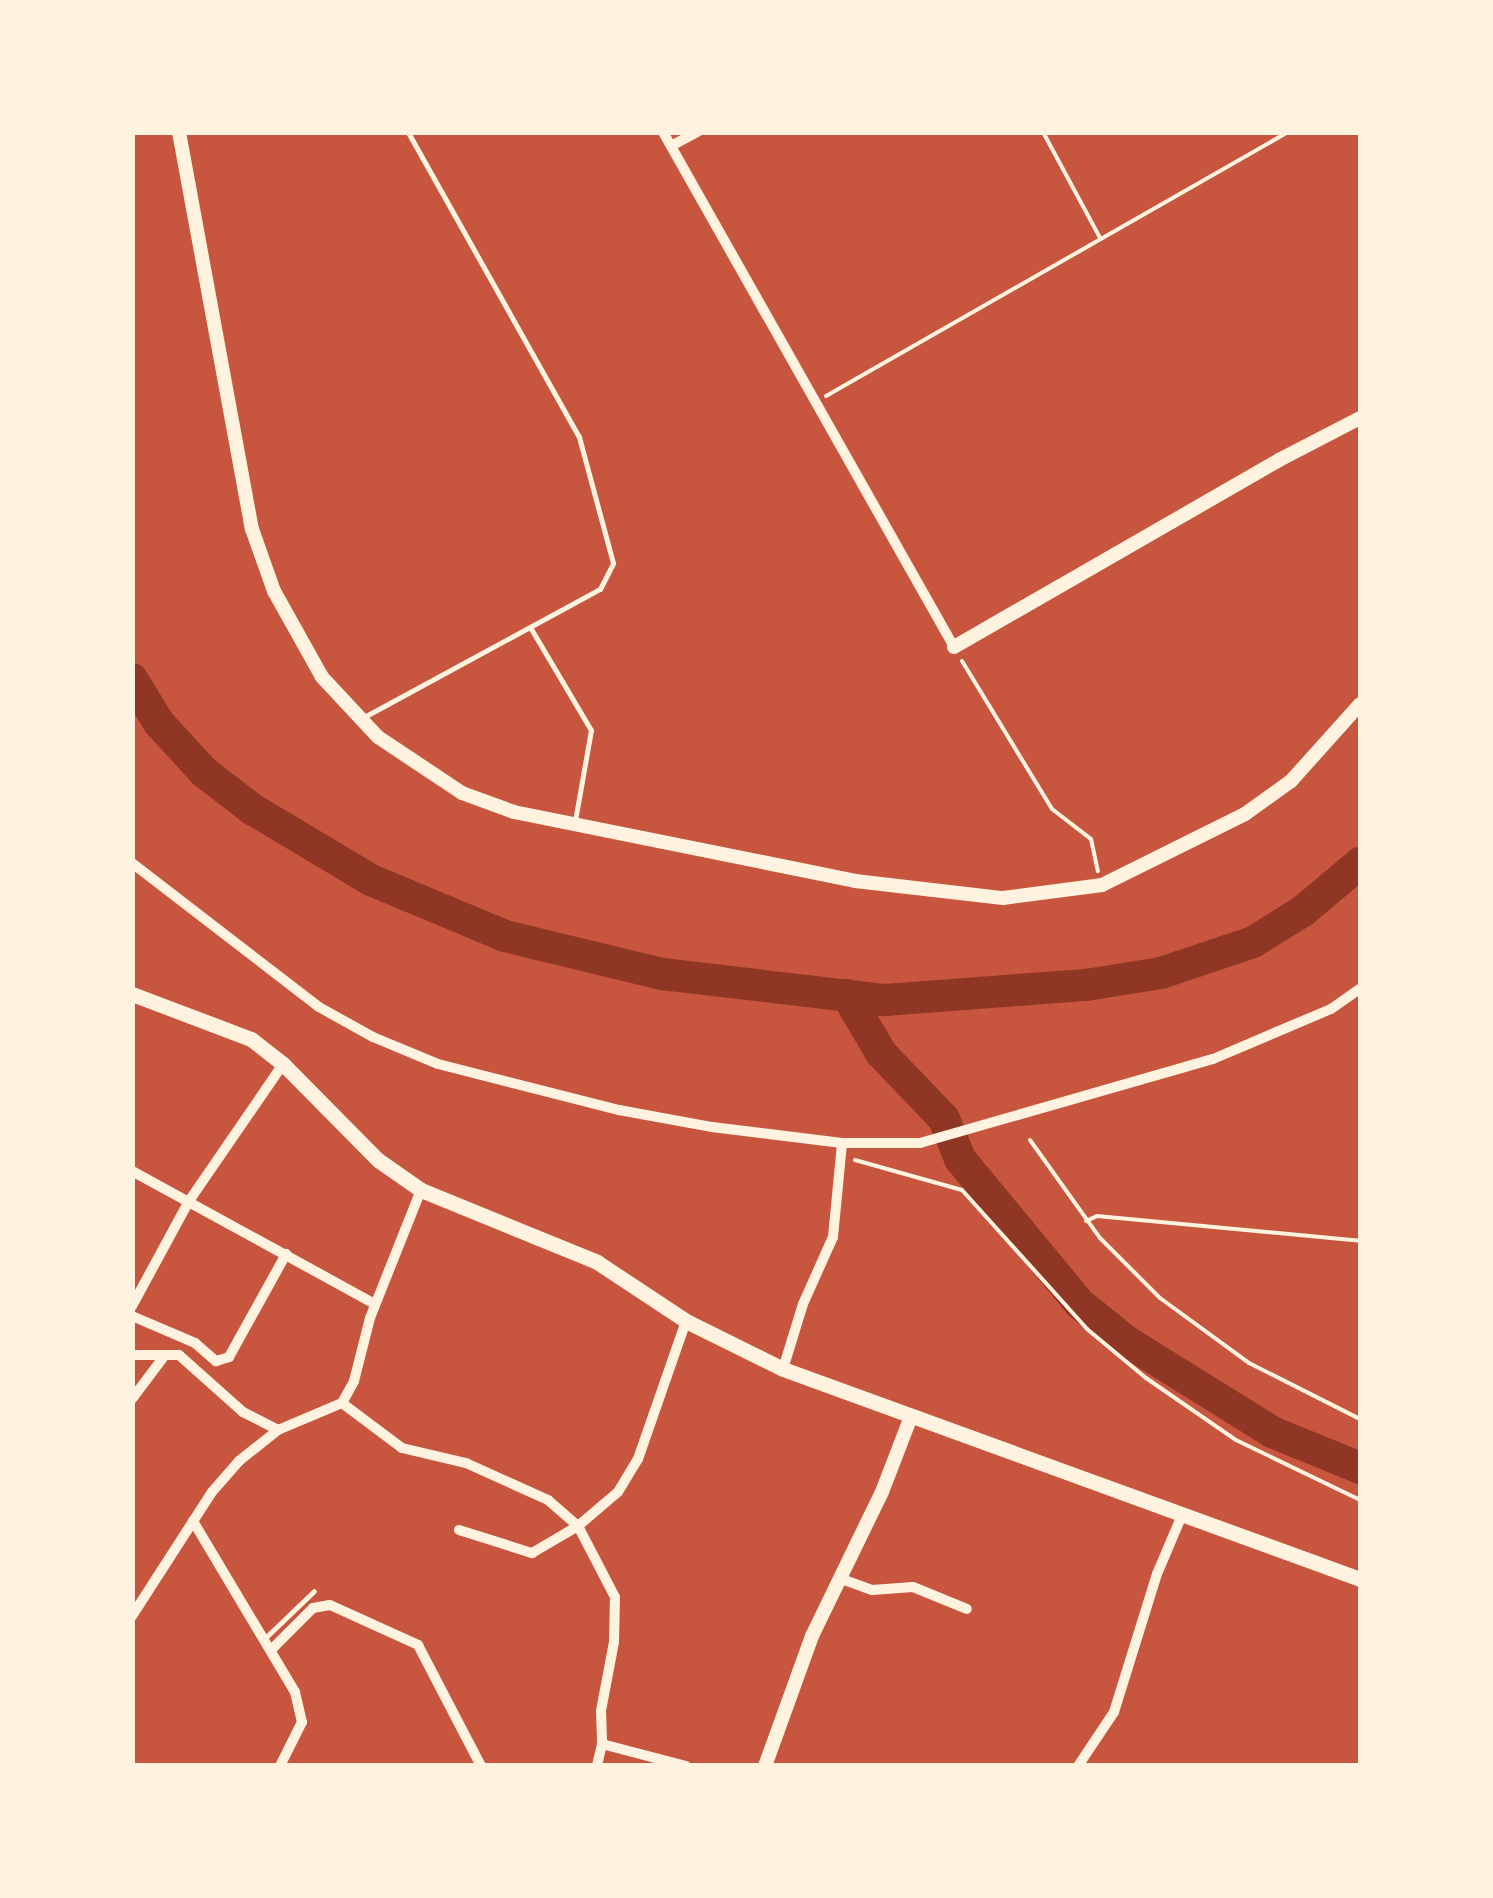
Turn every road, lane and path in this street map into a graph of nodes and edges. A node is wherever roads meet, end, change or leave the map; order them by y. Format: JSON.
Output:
{"nodes":[{"id":1,"x":170,"y":132,"type":"edge"},
{"id":2,"x":408,"y":132,"type":"edge"},
{"id":3,"x":663,"y":132,"type":"edge"},
{"id":4,"x":696,"y":132,"type":"edge"},
{"id":5,"x":1044,"y":132,"type":"edge"},
{"id":6,"x":1288,"y":132,"type":"edge"},
{"id":7,"x":181,"y":138,"type":"edge"},
{"id":8,"x":671,"y":146,"type":"junction"},
{"id":9,"x":1101,"y":239,"type":"junction"},
{"id":10,"x":813,"y":403,"type":"junction"},
{"id":11,"x":1360,"y":418,"type":"edge"},
{"id":12,"x":530,"y":627,"type":"junction"},
{"id":13,"x":954,"y":647,"type":"junction"},
{"id":14,"x":1360,"y":704,"type":"edge"},
{"id":15,"x":362,"y":719,"type":"junction"},
{"id":16,"x":574,"y":824,"type":"junction"},
{"id":17,"x":132,"y":863,"type":"edge"},
{"id":18,"x":1102,"y":885,"type":"junction"},
{"id":19,"x":1360,"y":989,"type":"edge"},
{"id":20,"x":132,"y":994,"type":"edge"},
{"id":21,"x":282,"y":1064,"type":"junction"},
{"id":22,"x":1030,"y":1140,"type":"dead end"},
{"id":23,"x":842,"y":1143,"type":"junction"},
{"id":24,"x":840,"y":1156,"type":"junction"},
{"id":25,"x":132,"y":1171,"type":"edge"},
{"id":26,"x":421,"y":1190,"type":"junction"},
{"id":27,"x":188,"y":1200,"type":"junction"},
{"id":28,"x":1086,"y":1220,"type":"junction"},
{"id":29,"x":1360,"y":1240,"type":"edge"},
{"id":30,"x":286,"y":1254,"type":"junction"},
{"id":31,"x":376,"y":1304,"type":"junction"},
{"id":32,"x":132,"y":1306,"type":"edge"},
{"id":33,"x":132,"y":1316,"type":"edge"},
{"id":34,"x":686,"y":1321,"type":"junction"},
{"id":35,"x":132,"y":1355,"type":"edge"},
{"id":36,"x":165,"y":1356,"type":"junction"},
{"id":37,"x":783,"y":1370,"type":"junction"},
{"id":38,"x":132,"y":1399,"type":"edge"},
{"id":39,"x":342,"y":1403,"type":"junction"},
{"id":40,"x":1360,"y":1418,"type":"edge"},
{"id":41,"x":910,"y":1419,"type":"junction"},
{"id":42,"x":278,"y":1430,"type":"junction"},
{"id":43,"x":1360,"y":1500,"type":"edge"},
{"id":44,"x":1182,"y":1515,"type":"junction"},
{"id":45,"x":193,"y":1521,"type":"junction"},
{"id":46,"x":578,"y":1526,"type":"junction"},
{"id":47,"x":459,"y":1530,"type":"dead end"},
{"id":48,"x":839,"y":1578,"type":"junction"},
{"id":49,"x":1360,"y":1579,"type":"edge"},
{"id":50,"x":314,"y":1591,"type":"dead end"},
{"id":51,"x":966,"y":1609,"type":"dead end"},
{"id":52,"x":132,"y":1616,"type":"edge"},
{"id":53,"x":264,"y":1639,"type":"junction"},
{"id":54,"x":271,"y":1650,"type":"junction"},
{"id":55,"x":602,"y":1744,"type":"junction"},
{"id":56,"x":280,"y":1766,"type":"edge"},
{"id":57,"x":481,"y":1766,"type":"edge"},
{"id":58,"x":597,"y":1766,"type":"edge"},
{"id":59,"x":686,"y":1766,"type":"edge"},
{"id":60,"x":765,"y":1766,"type":"edge"},
{"id":61,"x":1078,"y":1766,"type":"edge"}],
"edges":[{"from":1,"to":7,"type":"street"},
{"from":2,"to":12,"type":"lane"},
{"from":3,"to":8,"type":"street"},
{"from":4,"to":8,"type":"street"},
{"from":5,"to":9,"type":"path"},
{"from":6,"to":9,"type":"path"},
{"from":7,"to":15,"type":"street"},
{"from":8,"to":10,"type":"street"},
{"from":9,"to":10,"type":"path"},
{"from":10,"to":13,"type":"street"},
{"from":11,"to":13,"type":"street"},
{"from":12,"to":15,"type":"lane"},
{"from":12,"to":16,"type":"lane"},
{"from":13,"to":18,"type":"path"},
{"from":14,"to":18,"type":"street"},
{"from":15,"to":16,"type":"street"},
{"from":16,"to":18,"type":"street"},
{"from":17,"to":23,"type":"street"},
{"from":19,"to":23,"type":"street"},
{"from":20,"to":21,"type":"main road"},
{"from":21,"to":26,"type":"main road"},
{"from":21,"to":27,"type":"street"},
{"from":22,"to":28,"type":"path"},
{"from":23,"to":24,"type":"street"},
{"from":24,"to":37,"type":"street"},
{"from":24,"to":43,"type":"path"},
{"from":25,"to":27,"type":"street"},
{"from":26,"to":31,"type":"street"},
{"from":26,"to":34,"type":"main road"},
{"from":27,"to":30,"type":"street"},
{"from":27,"to":32,"type":"street"},
{"from":28,"to":29,"type":"path"},
{"from":28,"to":40,"type":"path"},
{"from":30,"to":31,"type":"street"},
{"from":30,"to":33,"type":"street"},
{"from":31,"to":39,"type":"street"},
{"from":34,"to":37,"type":"main road"},
{"from":34,"to":46,"type":"street"},
{"from":35,"to":36,"type":"street"},
{"from":36,"to":38,"type":"street"},
{"from":36,"to":42,"type":"street"},
{"from":37,"to":41,"type":"main road"},
{"from":39,"to":42,"type":"street"},
{"from":39,"to":46,"type":"street"},
{"from":41,"to":44,"type":"main road"},
{"from":41,"to":48,"type":"street"},
{"from":42,"to":45,"type":"street"},
{"from":44,"to":49,"type":"main road"},
{"from":44,"to":61,"type":"street"},
{"from":45,"to":52,"type":"street"},
{"from":45,"to":53,"type":"street"},
{"from":46,"to":47,"type":"street"},
{"from":46,"to":55,"type":"street"},
{"from":48,"to":51,"type":"street"},
{"from":48,"to":60,"type":"street"},
{"from":50,"to":53,"type":"lane"},
{"from":53,"to":54,"type":"street"},
{"from":54,"to":56,"type":"street"},
{"from":54,"to":57,"type":"street"},
{"from":55,"to":58,"type":"street"},
{"from":55,"to":59,"type":"street"}]}
